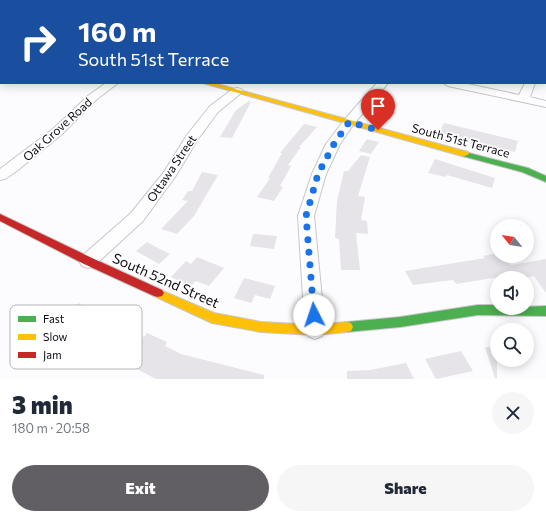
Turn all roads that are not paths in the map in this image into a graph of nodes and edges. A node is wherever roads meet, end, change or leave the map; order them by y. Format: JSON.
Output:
{"nodes":[{"id":1,"x":432,"y":0,"type":"edge"},
{"id":2,"x":435,"y":0,"type":"edge"},
{"id":3,"x":112,"y":84,"type":"edge"},
{"id":4,"x":210,"y":84,"type":"edge"},
{"id":5,"x":382,"y":84,"type":"edge"},
{"id":6,"x":453,"y":84,"type":"edge"},
{"id":7,"x":530,"y":84,"type":"edge"},
{"id":8,"x":237,"y":91,"type":"junction"},
{"id":9,"x":523,"y":99,"type":"junction"},
{"id":10,"x":546,"y":104,"type":"edge"},
{"id":11,"x":349,"y":122,"type":"junction"},
{"id":12,"x":0,"y":176,"type":"edge"},
{"id":13,"x":546,"y":179,"type":"edge"},
{"id":14,"x":0,"y":217,"type":"edge"},
{"id":15,"x":88,"y":261,"type":"junction"},
{"id":16,"x":546,"y":311,"type":"edge"},
{"id":17,"x":315,"y":330,"type":"junction"}],
"edges":[{"from":1,"to":2,"type":"street"},
{"from":3,"to":12,"type":"street","name":"Oak Grove Road"},
{"from":4,"to":8,"type":"street","name":"South 51st Terrace"},
{"from":5,"to":11,"type":"street"},
{"from":6,"to":9,"type":"street"},
{"from":7,"to":9,"type":"street"},
{"from":8,"to":11,"type":"street","name":"South 51st Terrace"},
{"from":8,"to":15,"type":"street","name":"Ottawa Street"},
{"from":9,"to":10,"type":"street"},
{"from":11,"to":13,"type":"street","name":"South 51st Terrace"},
{"from":11,"to":17,"type":"street"},
{"from":14,"to":15,"type":"street","name":"South 52nd Street"},
{"from":15,"to":17,"type":"street","name":"South 52nd Street"},
{"from":16,"to":17,"type":"street","name":"South 52nd Street"}]}
